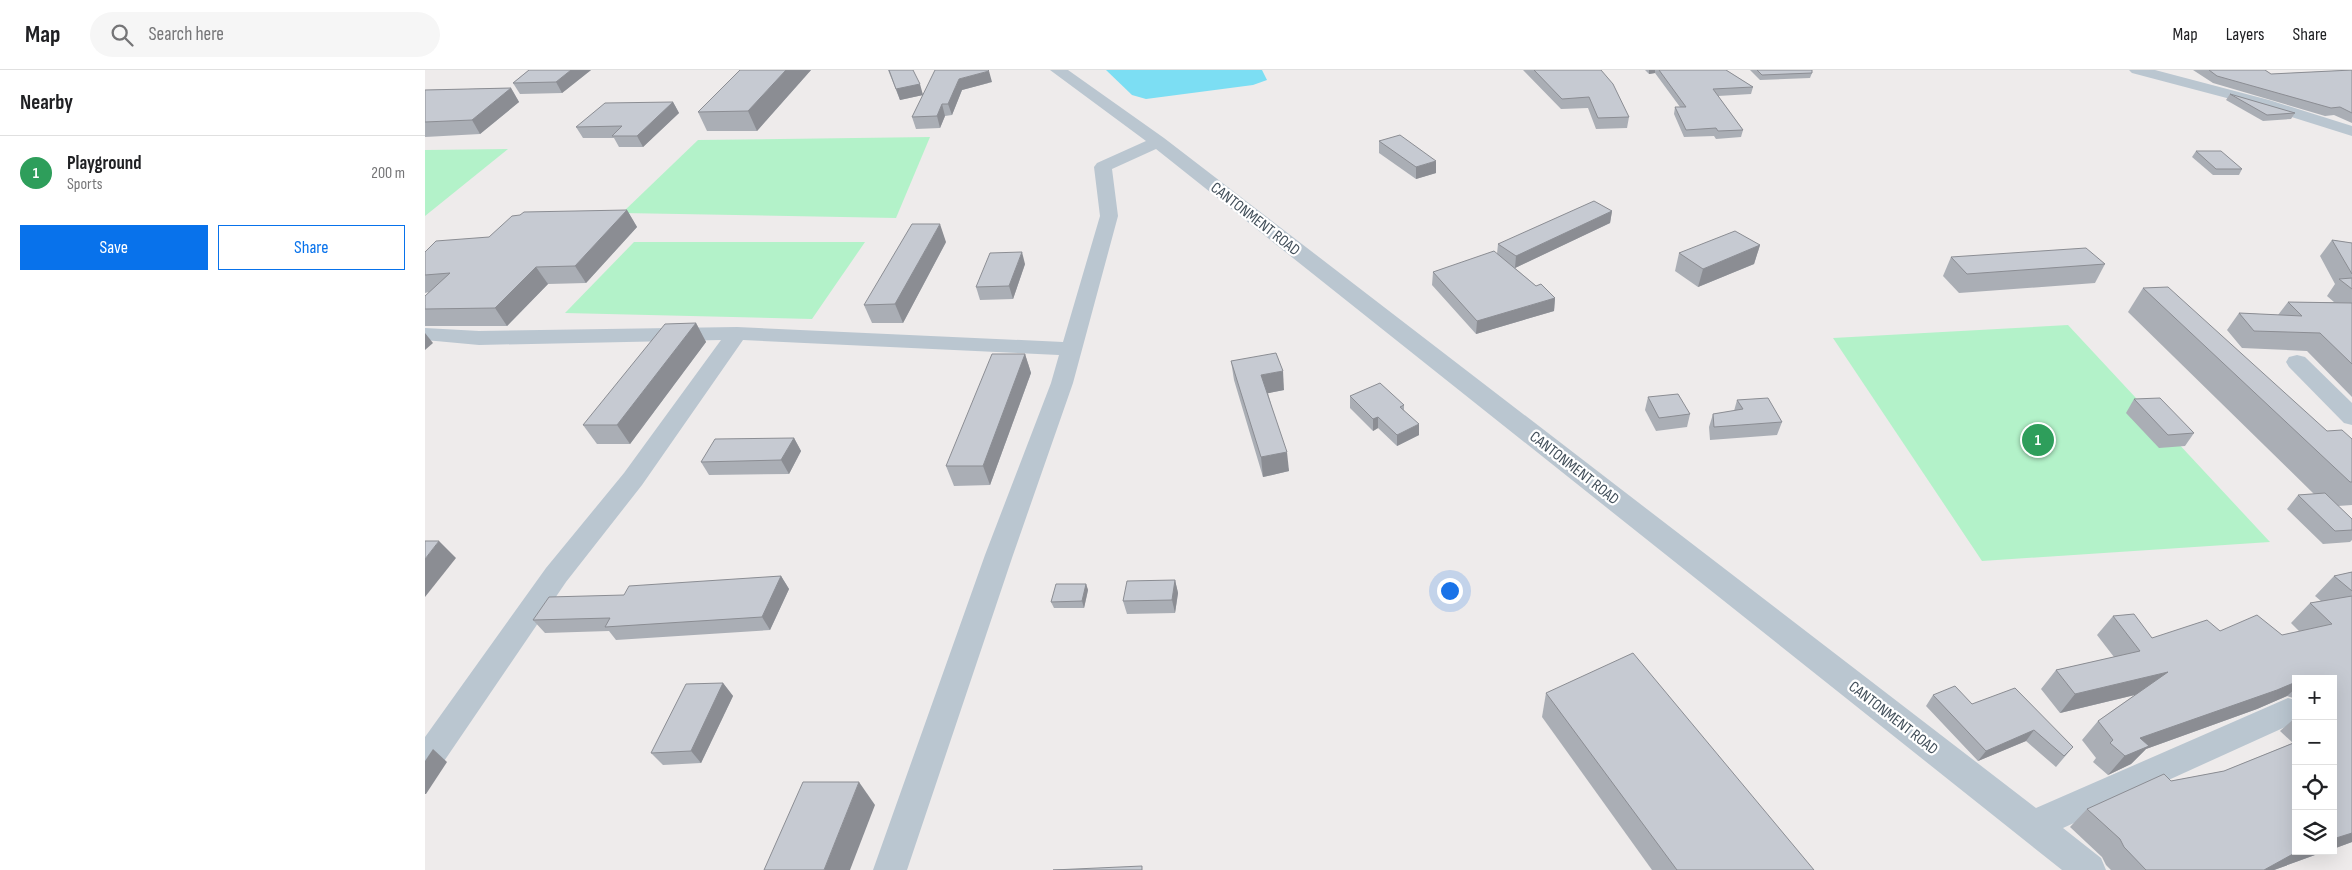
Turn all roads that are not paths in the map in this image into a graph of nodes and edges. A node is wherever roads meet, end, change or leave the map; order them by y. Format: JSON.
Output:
{"nodes":[{"id":1,"x":1057,"y":70,"type":"edge"},
{"id":2,"x":2137,"y":70,"type":"edge"},
{"id":3,"x":2352,"y":131,"type":"edge"},
{"id":4,"x":1158,"y":142,"type":"junction"},
{"id":5,"x":737,"y":333,"type":"junction"},
{"id":6,"x":425,"y":334,"type":"edge"},
{"id":7,"x":1070,"y":348,"type":"junction"},
{"id":8,"x":2297,"y":362,"type":"dead end"},
{"id":9,"x":2352,"y":417,"type":"edge"},
{"id":10,"x":2288,"y":711,"type":"dead end"},
{"id":11,"x":425,"y":762,"type":"edge"},
{"id":12,"x":2034,"y":825,"type":"junction"},
{"id":13,"x":890,"y":870,"type":"edge"},
{"id":14,"x":2089,"y":870,"type":"edge"}],
"edges":[{"from":1,"to":4,"type":"street","name":"CANTONMENT ROAD"},
{"from":2,"to":3,"type":"street"},
{"from":4,"to":7,"type":"street"},
{"from":4,"to":12,"type":"street","name":"CANTONMENT ROAD"},
{"from":5,"to":6,"type":"street"},
{"from":5,"to":7,"type":"street"},
{"from":5,"to":11,"type":"street"},
{"from":7,"to":13,"type":"street"},
{"from":8,"to":9,"type":"street"},
{"from":10,"to":12,"type":"street"},
{"from":12,"to":14,"type":"street","name":"CANTONMENT ROAD"}]}
